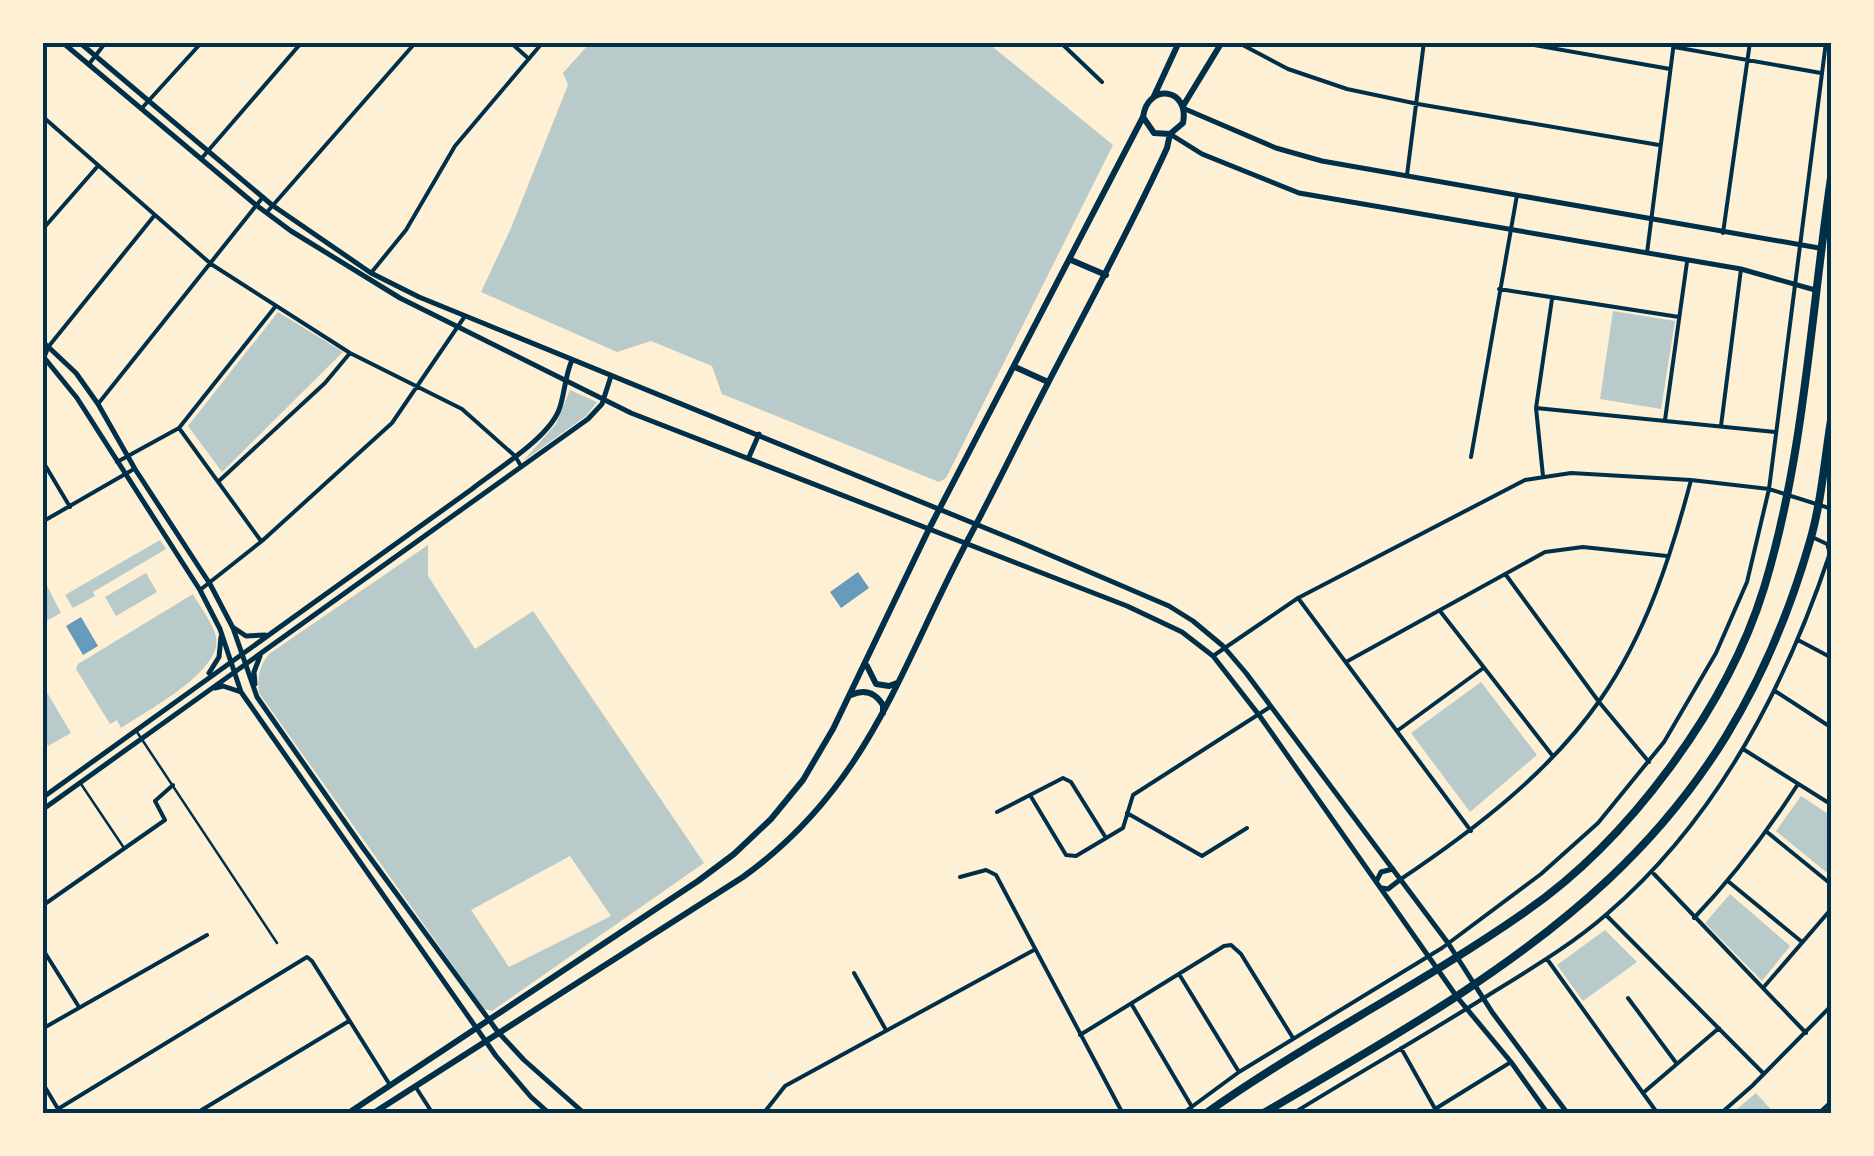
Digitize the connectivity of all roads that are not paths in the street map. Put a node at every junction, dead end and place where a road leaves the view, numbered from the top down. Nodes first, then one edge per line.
1 (62, 42) edge
2 (79, 42) edge
3 (106, 42) edge
4 (202, 42) edge
5 (302, 42) edge
6 (416, 42) edge
7 (510, 42) edge
8 (543, 42) edge
9 (1060, 42) edge
10 (1179, 42) edge
11 (1222, 42) edge
12 (1237, 42) edge
13 (1424, 42) edge
14 (1517, 42) edge
15 (1750, 42) edge
16 (1826, 42) edge
17 (1674, 45) edge
18 (95, 55) junction
19 (529, 59) junction
20 (1747, 61) junction
21 (89, 64) junction
22 (1670, 69) junction
23 (1821, 73) junction
24 (1102, 82) dead end
25 (1154, 96) junction
26 (149, 100) junction
27 (1418, 104) junction
28 (142, 108) junction
29 (1184, 108) junction
30 (42, 116) edge
31 (1143, 116) junction
32 (1170, 134) junction
33 (1659, 145) junction
34 (207, 152) junction
35 (201, 159) junction
36 (97, 166) junction
37 (1832, 171) edge
38 (1407, 175) junction
39 (1518, 194) junction
40 (263, 197) junction
41 (256, 205) junction
42 (272, 205) junction
43 (266, 212) junction
44 (154, 215) junction
45 (1651, 218) junction
46 (42, 230) edge
47 (1509, 230) junction
48 (1723, 233) junction
49 (1799, 244) junction
50 (1820, 248) junction
51 (1648, 253) junction
52 (1071, 260) junction
53 (1687, 260) junction
54 (211, 264) junction
55 (1741, 269) junction
56 (371, 272) junction
57 (1106, 276) junction
58 (1796, 284) junction
59 (1499, 290) junction
60 (1815, 290) junction
61 (1552, 299) junction
62 (276, 306) junction
63 (466, 315) junction
64 (1679, 317) junction
65 (458, 326) junction
66 (42, 341) edge
67 (49, 346) junction
68 (350, 353) junction
69 (44, 358) edge
70 (572, 360) junction
71 (1015, 367) junction
72 (611, 376) junction
73 (564, 380) junction
74 (1048, 382) junction
75 (419, 388) junction
76 (604, 399) junction
77 (98, 404) junction
78 (1536, 408) junction
79 (1832, 414) edge
80 (1665, 420) junction
81 (1720, 426) junction
82 (178, 428) junction
83 (1777, 433) junction
84 (758, 434) junction
85 (128, 456) junction
86 (514, 456) junction
87 (749, 456) junction
88 (1471, 456) dead end
89 (42, 460) edge
90 (117, 462) junction
91 (521, 466) junction
92 (135, 468) junction
93 (125, 474) junction
94 (1543, 476) junction
95 (1691, 480) junction
96 (218, 482) junction
97 (1770, 489) junction
98 (1786, 493) junction
99 (1826, 494) dead end
100 (1818, 503) junction
101 (70, 506) junction
102 (1832, 508) edge
103 (939, 510) junction
104 (42, 522) edge
105 (976, 525) junction
106 (929, 529) junction
107 (1812, 537) junction
108 (262, 542) junction
109 (966, 543) junction
110 (1668, 556) junction
111 (1505, 575) junction
112 (210, 584) junction
113 (200, 590) junction
114 (1298, 598) junction
115 (1169, 606) junction
116 (1440, 611) junction
117 (1161, 622) junction
118 (233, 628) junction
119 (220, 629) junction
120 (268, 634) junction
121 (1798, 640) junction
122 (1223, 646) junction
123 (267, 649) junction
124 (242, 653) junction
125 (1212, 656) junction
126 (1832, 658) edge
127 (868, 660) junction
128 (231, 661) junction
129 (1346, 662) junction
130 (246, 664) junction
131 (1483, 668) junction
132 (234, 672) junction
133 (204, 680) junction
134 (901, 680) junction
135 (1775, 690) junction
136 (208, 691) junction
137 (241, 692) junction
138 (851, 695) junction
139 (257, 696) junction
140 (1598, 702) junction
141 (1270, 707) junction
142 (883, 714) junction
143 (1259, 715) junction
144 (1832, 728) edge
145 (136, 730) junction
146 (1397, 730) junction
147 (142, 739) junction
148 (1742, 748) junction
149 (1552, 755) junction
150 (1649, 762) junction
151 (80, 783) junction
152 (1798, 784) junction
153 (173, 786) junction
154 (1030, 795) junction
155 (42, 798) edge
156 (1832, 805) edge
157 (42, 810) edge
158 (997, 812) dead end
159 (1128, 812) junction
160 (1247, 828) dead end
161 (1471, 831) junction
162 (1767, 832) junction
163 (1106, 838) junction
164 (125, 849) junction
165 (1393, 869) junction
166 (1652, 872) junction
167 (960, 878) dead end
168 (1377, 880) junction
169 (1401, 880) junction
170 (1728, 882) junction
171 (1832, 885) edge
172 (1382, 888) junction
173 (42, 906) edge
174 (1832, 908) edge
175 (1606, 916) junction
176 (1694, 918) junction
177 (636, 925) junction
178 (208, 935) dead end
179 (645, 938) junction
180 (1802, 942) junction
181 (276, 943) dead end
182 (1448, 944) junction
183 (42, 948) edge
184 (1034, 950) junction
185 (1430, 956) junction
186 (1456, 956) junction
187 (1547, 960) junction
188 (1438, 968) junction
189 (854, 973) dead end
190 (1179, 974) junction
191 (1475, 984) junction
192 (1763, 988) junction
193 (1457, 998) junction
194 (1628, 998) dead end
195 (1484, 999) junction
196 (1132, 1004) junction
197 (1832, 1005) edge
198 (79, 1006) junction
199 (1468, 1008) junction
200 (349, 1021) junction
201 (488, 1021) junction
202 (478, 1028) junction
203 (1719, 1028) junction
204 (42, 1029) edge
205 (886, 1030) junction
206 (498, 1032) junction
207 (1806, 1033) junction
208 (1080, 1035) junction
209 (1292, 1038) junction
210 (486, 1040) junction
211 (1402, 1048) junction
212 (1511, 1062) junction
213 (1677, 1064) junction
214 (1238, 1072) junction
215 (1764, 1074) junction
216 (42, 1082) edge
217 (390, 1085) junction
218 (415, 1086) junction
219 (1643, 1093) junction
220 (1832, 1101) edge
221 (1192, 1107) junction
222 (59, 1111) edge
223 (1436, 1111) edge
224 (195, 1114) edge
225 (347, 1114) edge
226 (372, 1114) edge
227 (433, 1114) edge
228 (550, 1114) edge
229 (585, 1114) edge
230 (763, 1114) edge
231 (1123, 1114) edge
232 (1182, 1114) edge
233 (1205, 1114) edge
234 (1262, 1114) edge
235 (1292, 1114) edge
236 (1548, 1114) edge
237 (1568, 1114) edge
238 (1658, 1114) edge
239 (1720, 1114) edge
240 (1818, 1114) edge

1 - 21 street
2 - 18 street
3 - 18 street
4 - 26 street
5 - 34 street
6 - 42 street
7 - 19 street
8 - 19 street
9 - 24 street
10 - 25 main road
11 - 29 main road
12 - 27 street
13 - 27 street
14 - 22 street
15 - 20 street
16 - 23 street
17 - 20 street
17 - 22 street
18 - 21 street
18 - 26 street
19 - 56 street
20 - 23 street
20 - 48 street
21 - 28 street
22 - 33 street
23 - 49 street
25 - 29 main road
25 - 31 main road
26 - 28 street
26 - 34 street
27 - 33 street
27 - 38 street
28 - 35 street
29 - 32 main road
29 - 38 street
30 - 36 street
31 - 32 main road
31 - 52 main road
32 - 47 street
32 - 57 main road
33 - 45 street
34 - 35 street
34 - 40 street
35 - 41 street
36 - 44 street
36 - 46 street
37 - 50 highway
38 - 39 street
39 - 45 street
39 - 47 street
40 - 41 street
40 - 42 street
41 - 43 street
41 - 54 street
42 - 43 street
42 - 56 street
43 - 65 street
44 - 54 street
44 - 67 street
45 - 48 street
45 - 51 street
47 - 51 street
47 - 59 street
48 - 49 street
49 - 50 street
49 - 58 street
50 - 60 highway
51 - 53 street
52 - 57 main road
52 - 71 main road
53 - 55 street
53 - 64 street
54 - 62 street
54 - 77 street
55 - 58 street
55 - 81 street
56 - 63 street
57 - 74 main road
58 - 60 street
58 - 83 street
59 - 61 street
59 - 88 street
60 - 98 highway
61 - 64 street
61 - 78 street
62 - 68 street
62 - 82 street
63 - 65 street
63 - 70 street
64 - 80 street
65 - 73 street
65 - 75 street
66 - 67 street
67 - 69 street
67 - 77 street
68 - 75 street
68 - 96 street
69 - 90 street
70 - 72 street
70 - 73 street
71 - 74 main road
71 - 103 main road
72 - 76 street
72 - 84 street
73 - 76 street
73 - 86 street
74 - 105 main road
75 - 86 street
75 - 108 street
76 - 87 street
76 - 91 street
77 - 85 street
78 - 80 street
78 - 94 street
79 - 100 highway
80 - 81 street
81 - 83 street
82 - 85 street
82 - 96 street
83 - 97 street
84 - 87 street
84 - 103 street
85 - 90 street
85 - 92 street
86 - 91 street
86 - 120 street
87 - 106 street
89 - 101 street
90 - 93 street
91 - 123 street
92 - 93 street
92 - 112 street
93 - 101 street
93 - 113 street
94 - 95 street
94 - 114 street
95 - 97 street
95 - 110 street
96 - 108 street
97 - 98 street
97 - 150 street
98 - 100 street
98 - 186 highway
99 - 100 street
100 - 102 street
100 - 107 highway
101 - 104 street
103 - 105 street
103 - 106 main road
105 - 109 main road
105 - 115 street
106 - 109 street
106 - 127 main road
107 - 121 street
107 - 191 highway
108 - 112 street
109 - 117 street
109 - 134 main road
110 - 111 street
110 - 140 street
111 - 116 street
111 - 140 street
112 - 113 street
112 - 118 street
113 - 119 street
114 - 122 street
114 - 129 street
115 - 117 street
115 - 122 street
116 - 129 street
116 - 131 street
117 - 125 street
118 - 120 street
118 - 124 street
119 - 128 street
119 - 133 street
120 - 124 street
121 - 126 street
121 - 135 street
122 - 125 street
122 - 141 street
123 - 130 street
123 - 139 street
124 - 128 street
124 - 130 street
125 - 143 street
127 - 134 main road
127 - 138 main road
128 - 132 street
128 - 133 street
129 - 146 street
130 - 132 street
130 - 139 street
131 - 146 street
131 - 149 street
132 - 136 street
132 - 137 street
133 - 145 street
134 - 142 main road
135 - 144 street
135 - 148 street
136 - 137 street
136 - 147 street
137 - 202 street
138 - 142 main road
138 - 177 main road
139 - 201 street
140 - 149 street
140 - 150 street
141 - 143 street
141 - 165 street
142 - 179 main road
143 - 159 street
143 - 168 street
145 - 147 lane
145 - 155 street
146 - 161 street
147 - 151 street
147 - 153 lane
148 - 152 street
148 - 166 street
149 - 161 street
150 - 182 street
151 - 157 street
151 - 164 lane
152 - 156 street
152 - 162 street
153 - 164 street
153 - 181 lane
154 - 158 street
154 - 163 street
154 - 163 street
159 - 160 street
159 - 163 street
161 - 169 street
162 - 170 street
162 - 171 street
164 - 173 street
165 - 168 street
165 - 169 street
166 - 175 street
166 - 176 street
167 - 184 street
168 - 172 street
169 - 172 street
169 - 182 street
170 - 176 street
170 - 180 street
172 - 185 street
174 - 180 street
175 - 187 street
175 - 203 street
176 - 192 street
177 - 179 main road
177 - 201 main road
178 - 198 street
179 - 206 main road
180 - 192 street
182 - 185 street
182 - 186 street
183 - 198 street
184 - 205 street
184 - 208 street
185 - 188 street
185 - 209 street
186 - 188 highway
186 - 191 street
187 - 195 street
187 - 219 street
188 - 193 street
188 - 233 highway
189 - 205 street
190 - 196 street
190 - 209 street
190 - 214 street
191 - 193 highway
191 - 195 street
192 - 207 street
193 - 199 street
193 - 234 highway
194 - 213 street
195 - 199 street
195 - 237 street
196 - 208 street
196 - 221 street
197 - 207 street
198 - 204 street
199 - 211 street
199 - 212 street
200 - 217 street
200 - 222 street
200 - 224 street
201 - 202 main road
201 - 206 street
202 - 210 street
202 - 217 main road
203 - 213 street
203 - 215 street
205 - 230 street
206 - 210 main road
206 - 229 street
207 - 215 street
208 - 231 street
209 - 214 street
210 - 218 main road
210 - 228 street
211 - 223 street
211 - 235 street
212 - 223 street
212 - 236 street
213 - 219 street
214 - 221 street
215 - 239 street
216 - 222 street
217 - 225 main road
218 - 226 main road
218 - 227 street
219 - 238 street
220 - 240 street
221 - 232 street

